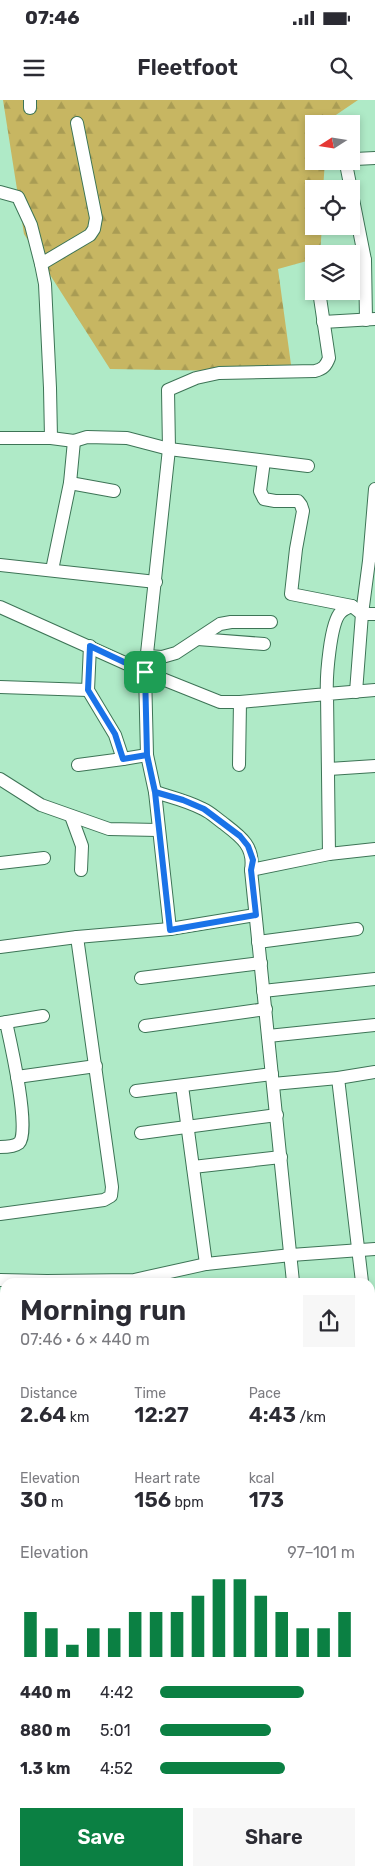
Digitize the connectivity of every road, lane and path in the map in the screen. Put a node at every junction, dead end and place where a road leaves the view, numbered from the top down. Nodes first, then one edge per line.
1 (77, 124) dead end
2 (375, 158) edge
3 (0, 192) edge
4 (366, 260) junction
5 (360, 262) edge
6 (41, 264) junction
7 (319, 300) edge
8 (371, 319) edge
9 (323, 322) junction
10 (0, 438) edge
11 (51, 438) junction
12 (74, 441) junction
13 (169, 449) junction
14 (264, 461) junction
15 (308, 466) dead end
16 (70, 483) junction
17 (375, 489) edge
18 (114, 491) dead end
19 (374, 521) edge
20 (372, 561) edge
21 (0, 565) edge
22 (52, 570) junction
23 (156, 582) junction
24 (352, 606) junction
25 (0, 607) edge
26 (368, 614) edge
27 (271, 622) dead end
28 (198, 639) junction
29 (264, 644) dead end
30 (90, 646) junction
31 (146, 656) junction
32 (145, 672) junction
33 (0, 687) edge
34 (88, 690) junction
35 (375, 690) edge
36 (356, 692) junction
37 (327, 694) junction
38 (240, 702) junction
39 (147, 755) junction
40 (123, 759) junction
41 (78, 765) dead end
42 (239, 765) dead end
43 (375, 766) edge
44 (329, 769) junction
45 (0, 780) edge
46 (155, 792) junction
47 (71, 816) junction
48 (158, 830) junction
49 (375, 849) edge
50 (329, 854) junction
51 (44, 858) dead end
52 (0, 863) edge
53 (81, 870) dead end
54 (251, 870) junction
55 (256, 915) junction
56 (357, 929) dead end
57 (170, 930) junction
58 (77, 937) junction
59 (258, 942) junction
60 (0, 947) edge
61 (261, 963) junction
62 (141, 978) dead end
63 (375, 979) edge
64 (264, 990) junction
65 (266, 1009) junction
66 (43, 1016) dead end
67 (3, 1022) edge
68 (375, 1024) edge
69 (145, 1026) dead end
70 (268, 1036) junction
71 (96, 1066) junction
72 (375, 1072) edge
73 (18, 1077) junction
74 (338, 1078) junction
75 (273, 1079) junction
76 (182, 1086) junction
77 (136, 1091) dead end
78 (277, 1115) junction
79 (187, 1127) junction
80 (142, 1133) dead end
81 (0, 1147) edge
82 (281, 1157) junction
83 (193, 1167) junction
84 (0, 1214) edge
85 (375, 1249) edge
86 (358, 1251) junction
87 (291, 1255) junction
88 (206, 1264) junction
89 (147, 1278) edge
90 (293, 1278) edge
91 (361, 1278) edge

1 - 6 street
2 - 4 street
3 - 6 street
4 - 5 street
4 - 8 street
6 - 11 street
7 - 9 street
8 - 9 street
9 - 13 street
10 - 11 street
11 - 12 street
12 - 13 street
12 - 16 street
13 - 14 street
13 - 23 street
14 - 15 street
14 - 24 street
16 - 18 street
16 - 22 street
17 - 19 street
19 - 20 street
20 - 26 street
21 - 22 street
22 - 23 street
23 - 31 street
24 - 26 street
24 - 37 street
25 - 30 street
26 - 36 street
27 - 28 street
28 - 29 street
28 - 31 street
30 - 32 street
30 - 34 street
31 - 32 street
32 - 38 street
32 - 39 street
33 - 34 street
34 - 40 street
35 - 36 street
36 - 37 street
37 - 38 street
37 - 44 street
38 - 42 street
39 - 40 street
39 - 46 street
40 - 41 street
43 - 44 street
44 - 50 street
45 - 47 street
46 - 48 street
46 - 54 street
47 - 48 street
47 - 53 street
48 - 57 street
49 - 50 street
50 - 54 street
51 - 52 street
54 - 55 street
55 - 57 street
55 - 59 street
56 - 59 street
57 - 58 street
58 - 60 street
58 - 71 street
59 - 61 street
61 - 62 street
61 - 64 street
63 - 64 street
64 - 65 street
65 - 69 street
65 - 70 street
66 - 67 street
67 - 73 street
68 - 70 street
70 - 75 street
71 - 73 street
71 - 84 street
72 - 74 street
73 - 81 street
74 - 75 street
74 - 86 street
75 - 76 street
75 - 78 street
76 - 77 street
76 - 79 street
78 - 79 street
78 - 82 street
79 - 80 street
79 - 83 street
82 - 83 street
82 - 87 street
83 - 88 street
85 - 86 street
86 - 87 street
86 - 91 street
87 - 88 street
87 - 90 street
88 - 89 street

